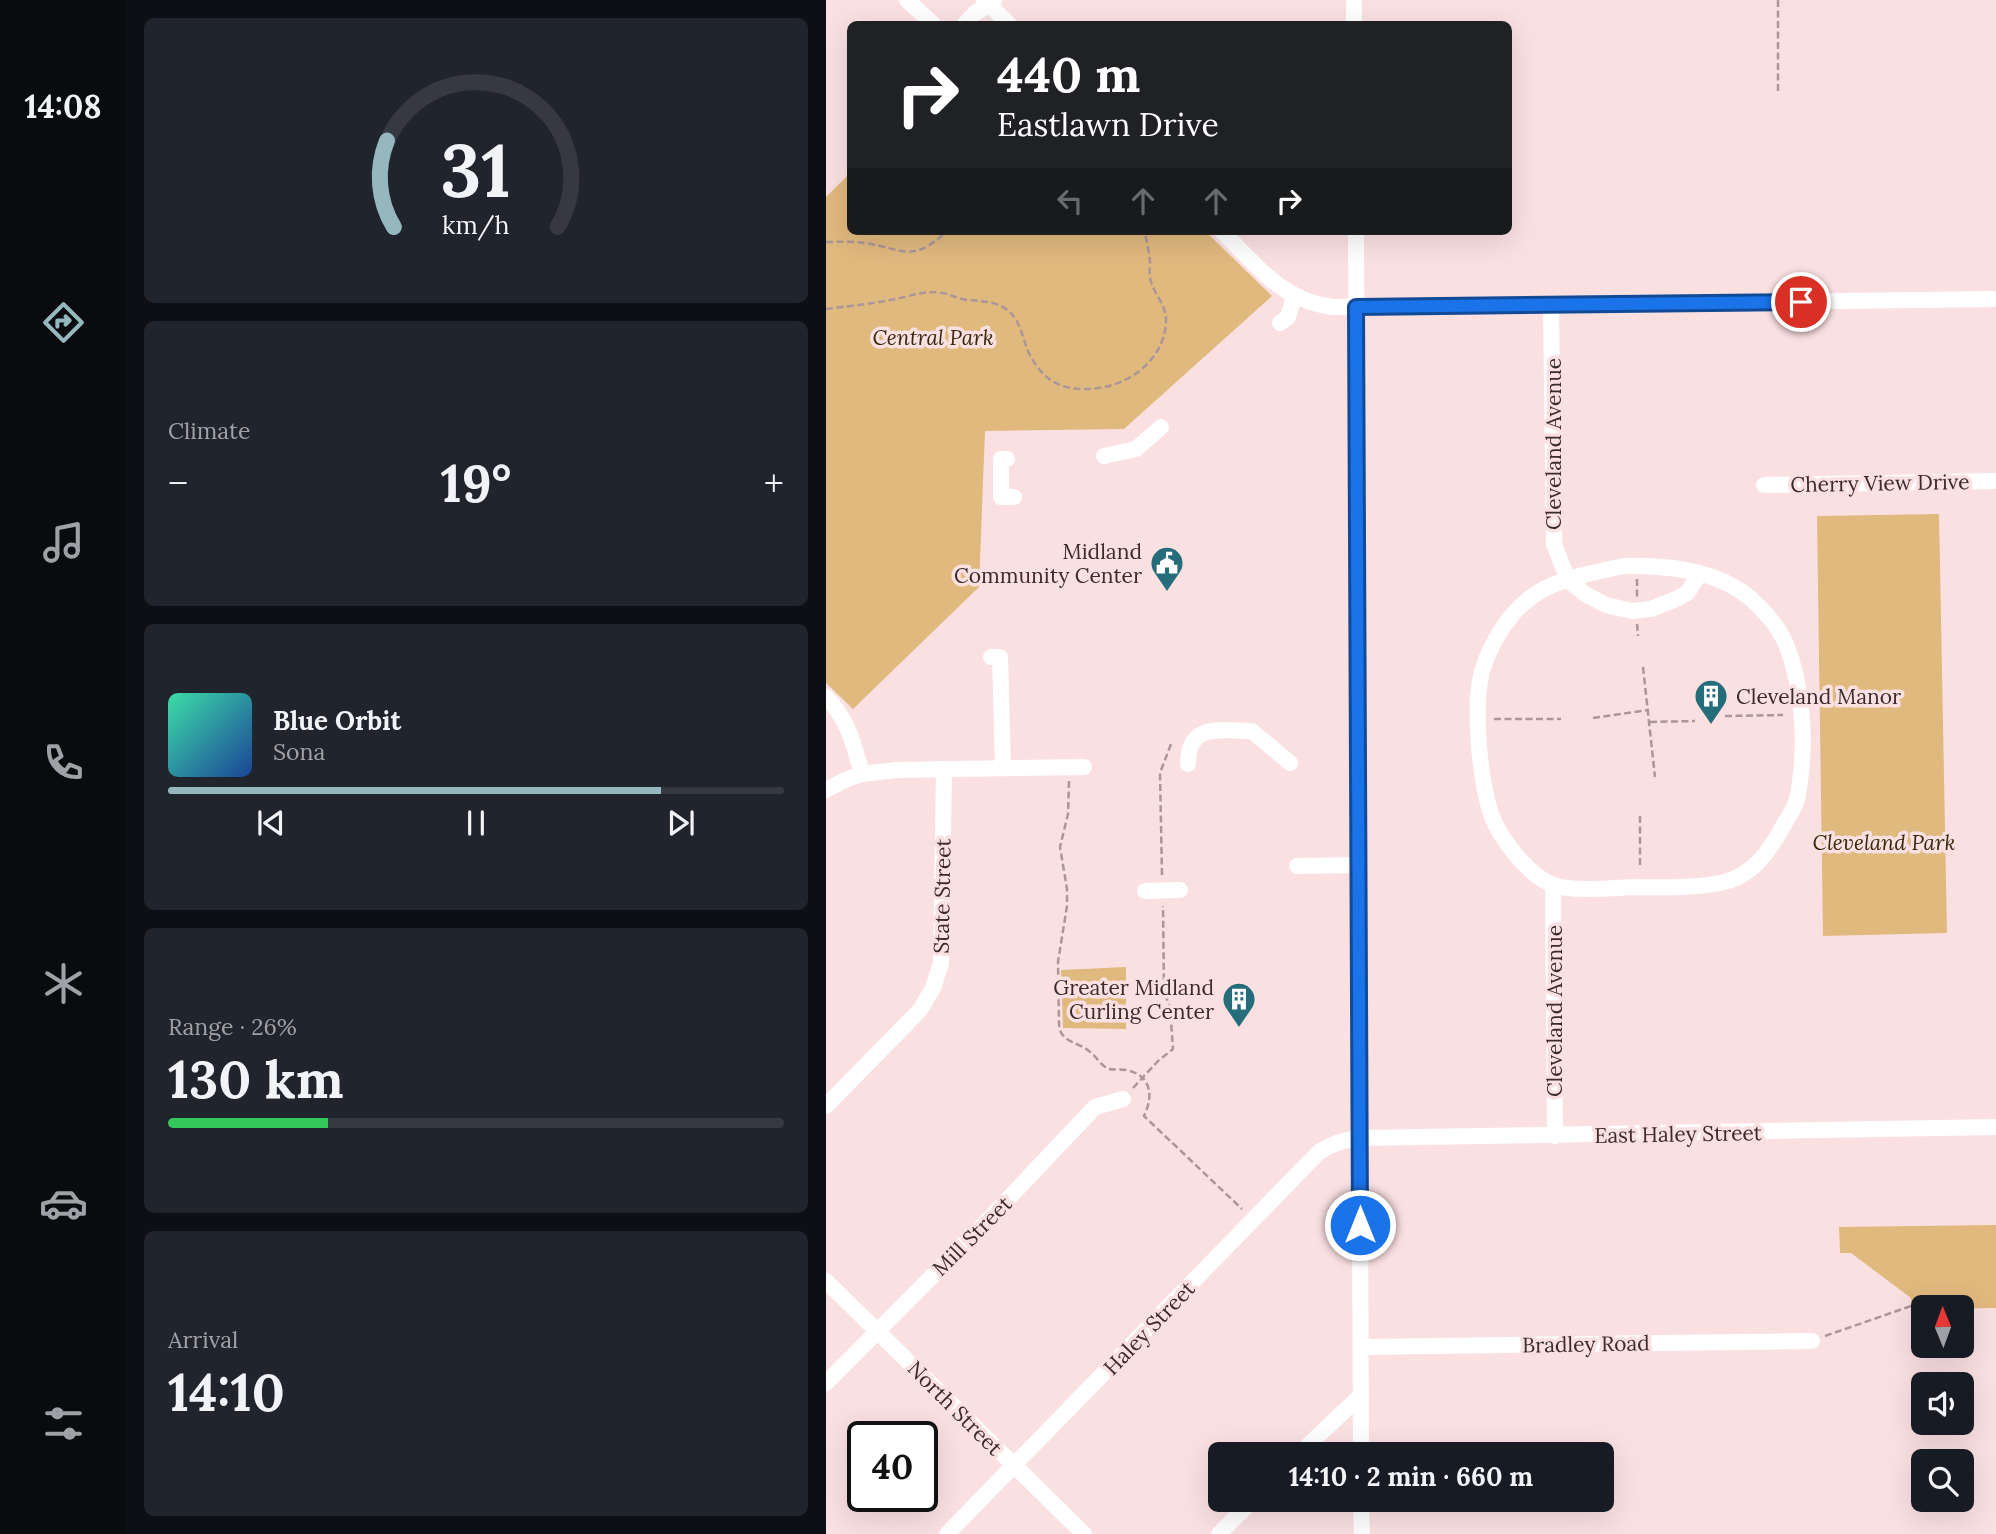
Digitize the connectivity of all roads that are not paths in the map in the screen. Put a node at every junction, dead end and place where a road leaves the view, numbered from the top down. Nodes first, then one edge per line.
1 (907, 0) edge
2 (1354, 0) edge
3 (989, 2) edge
4 (930, 21) edge
5 (968, 21) edge
6 (1006, 21) edge
7 (1354, 21) edge
8 (1226, 235) edge
9 (1356, 235) edge
10 (1294, 297) junction
11 (1996, 299) edge
12 (1551, 305) junction
13 (1356, 307) junction
14 (1280, 323) dead end
15 (1161, 427) dead end
16 (1104, 456) dead end
17 (1007, 459) dead end
18 (1996, 481) edge
19 (1764, 485) dead end
20 (1014, 497) dead end
21 (1700, 574) junction
22 (1567, 580) junction
23 (991, 657) dead end
24 (828, 702) edge
25 (1290, 763) dead end
26 (1188, 764) dead end
27 (1077, 767) road end
28 (1003, 768) junction
29 (944, 769) junction
30 (862, 774) junction
31 (826, 790) edge
32 (1358, 865) junction
33 (1297, 866) dead end
34 (1553, 885) junction
35 (1180, 890) dead end
36 (1145, 891) dead end
37 (1123, 1099) road end
38 (826, 1106) edge
39 (1996, 1127) edge
40 (1555, 1136) junction
41 (1360, 1138) junction
42 (826, 1281) edge
43 (877, 1331) junction
44 (1812, 1341) road end
45 (1361, 1347) junction
46 (826, 1382) edge
47 (1361, 1395) junction
48 (1312, 1442) edge
49 (1361, 1442) edge
50 (1014, 1466) junction
51 (1241, 1512) edge
52 (1361, 1512) edge
53 (947, 1534) edge
54 (1084, 1534) edge
55 (1219, 1534) edge
56 (1362, 1534) edge

1 - 4 street
2 - 7 street
3 - 5 street
3 - 6 street
8 - 10 street
9 - 13 street
10 - 13 street
10 - 14 street
11 - 12 street
12 - 13 street
12 - 22 street, Cleveland Avenue
13 - 32 street
15 - 16 street
17 - 20 street
18 - 19 street, Cherry View Drive
21 - 22 street
21 - 22 street
21 - 34 street
22 - 34 street
23 - 28 street
24 - 30 street
25 - 26 street
27 - 28 street
28 - 29 street
29 - 30 street
29 - 38 street, State Street
30 - 31 street
32 - 33 street
32 - 41 street
34 - 40 street, Cleveland Avenue
35 - 36 street
37 - 43 street, Mill Street
39 - 40 street, East Haley Street
40 - 41 street, East Haley Street
41 - 45 street
41 - 50 street, Haley Street
42 - 43 street, North Street
43 - 46 street, Mill Street
43 - 50 street, North Street
44 - 45 street, Bradley Road
45 - 47 street
47 - 48 street
47 - 49 street
50 - 53 street, Haley Street
50 - 54 street, North Street
51 - 55 street
52 - 56 street

